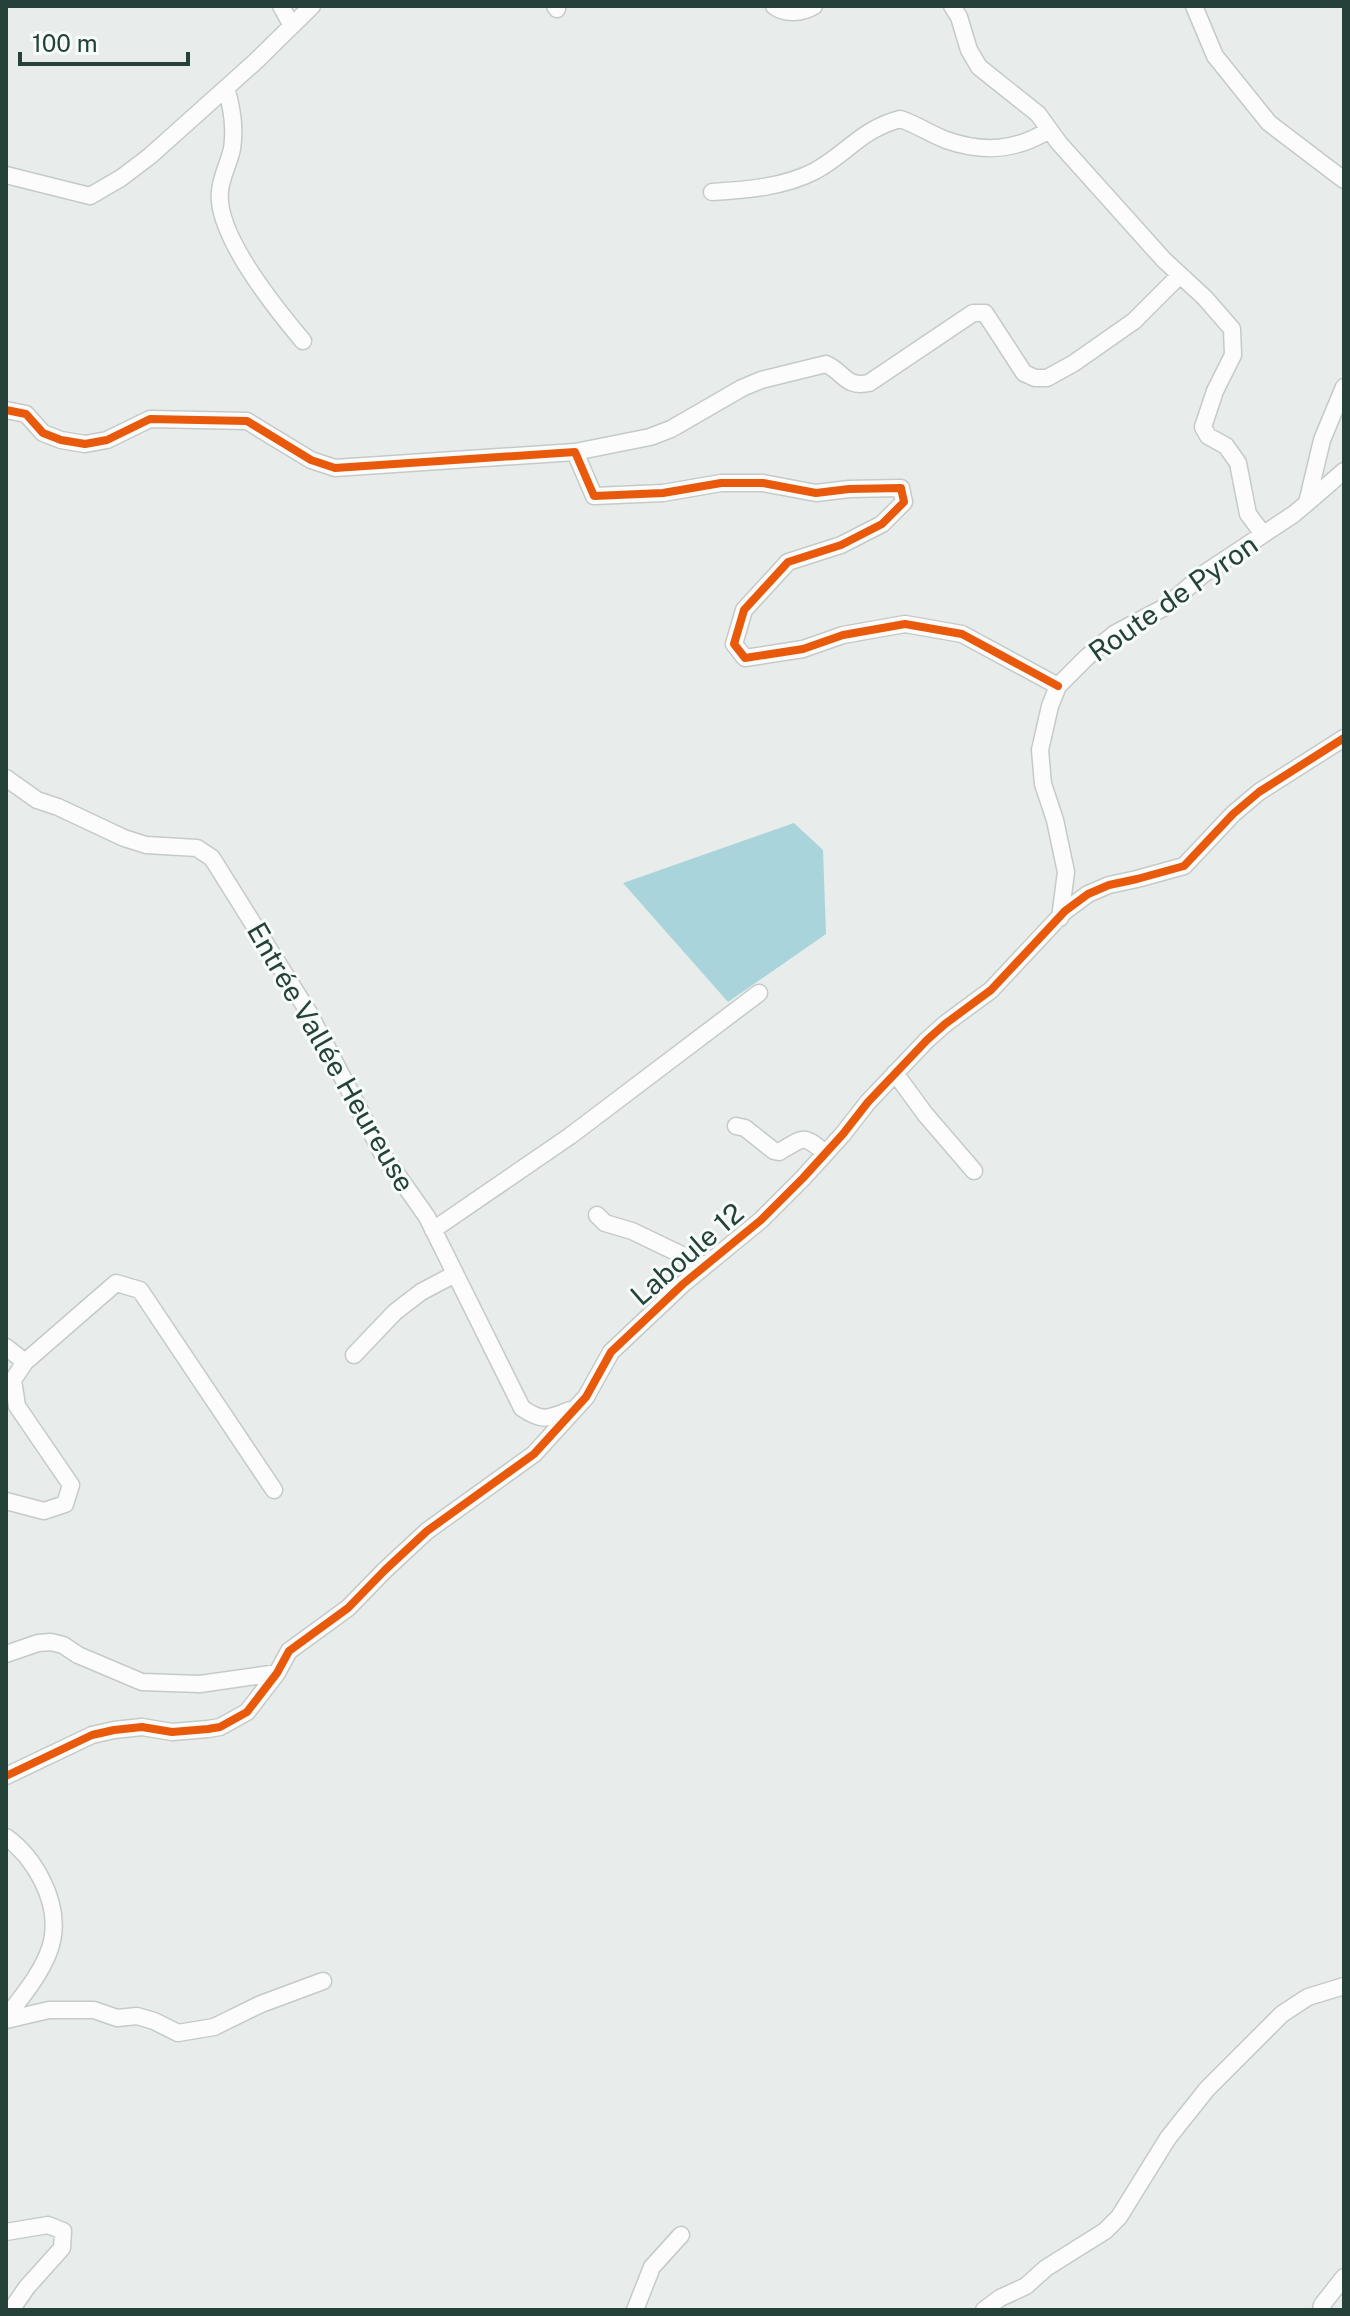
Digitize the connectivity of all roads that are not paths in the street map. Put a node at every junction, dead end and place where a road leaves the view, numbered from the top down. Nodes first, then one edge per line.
1 (281, 6) edge
2 (312, 6) edge
3 (774, 6) edge
4 (814, 6) edge
5 (952, 6) edge
6 (1194, 6) edge
7 (292, 26) junction
8 (226, 88) junction
9 (1049, 130) junction
10 (6, 175) edge
11 (1344, 180) edge
12 (712, 192) dead end
13 (1179, 276) junction
14 (303, 341) dead end
15 (1344, 387) edge
16 (6, 410) edge
17 (575, 452) junction
18 (1344, 471) edge
19 (1307, 503) junction
20 (1263, 534) junction
21 (1058, 686) junction
22 (1344, 738) edge
23 (6, 778) edge
24 (1066, 881) junction
25 (1088, 894) junction
26 (1060, 918) junction
27 (759, 993) dead end
28 (895, 1073) junction
29 (736, 1126) dead end
30 (825, 1153) junction
31 (974, 1171) dead end
32 (597, 1215) dead end
33 (433, 1230) junction
34 (705, 1266) junction
35 (455, 1274) junction
36 (6, 1347) edge
37 (354, 1355) dead end
38 (25, 1362) junction
39 (575, 1408) junction
40 (274, 1490) dead end
41 (6, 1501) edge
42 (6, 1654) edge
43 (277, 1673) junction
44 (6, 1776) edge
45 (6, 1837) edge
46 (323, 1981) dead end
47 (1344, 1986) edge
48 (6, 2018) edge
49 (6, 2232) edge
50 (681, 2235) dead end
51 (1344, 2277) edge
52 (11, 2310) edge
53 (635, 2310) edge
54 (984, 2310) edge
55 (1321, 2310) edge

1 - 7 street
2 - 7 street
3 - 4 street
5 - 9 street
6 - 11 street
7 - 8 street
8 - 10 street
8 - 14 street
9 - 12 street
9 - 13 street
13 - 17 street
13 - 20 street
15 - 19 street
16 - 17 street
17 - 21 street
18 - 19 street, Route de Pyron
19 - 20 street, Route de Pyron
20 - 21 street, Route de Pyron
21 - 24 street, Route de Pyron
22 - 25 street, Laboule 12
23 - 33 street, Entrée Vallée Heureuse
24 - 25 street
24 - 26 street, Route de Pyron
25 - 26 street, Laboule 12
26 - 28 street, Laboule 12
27 - 33 street
28 - 30 street, Laboule 12
28 - 31 street
29 - 30 street
30 - 34 street, Laboule 12
32 - 34 street
33 - 35 street, Entrée Vallée Heureuse
34 - 39 street, Laboule 12
35 - 37 street
35 - 39 street, Entrée Vallée Heureuse
36 - 38 street
38 - 40 street
38 - 41 street
39 - 43 street, Laboule 12
42 - 43 street
43 - 44 street, Laboule 12
45 - 48 street
46 - 48 street
47 - 54 street
49 - 52 street
50 - 53 street
51 - 55 street

